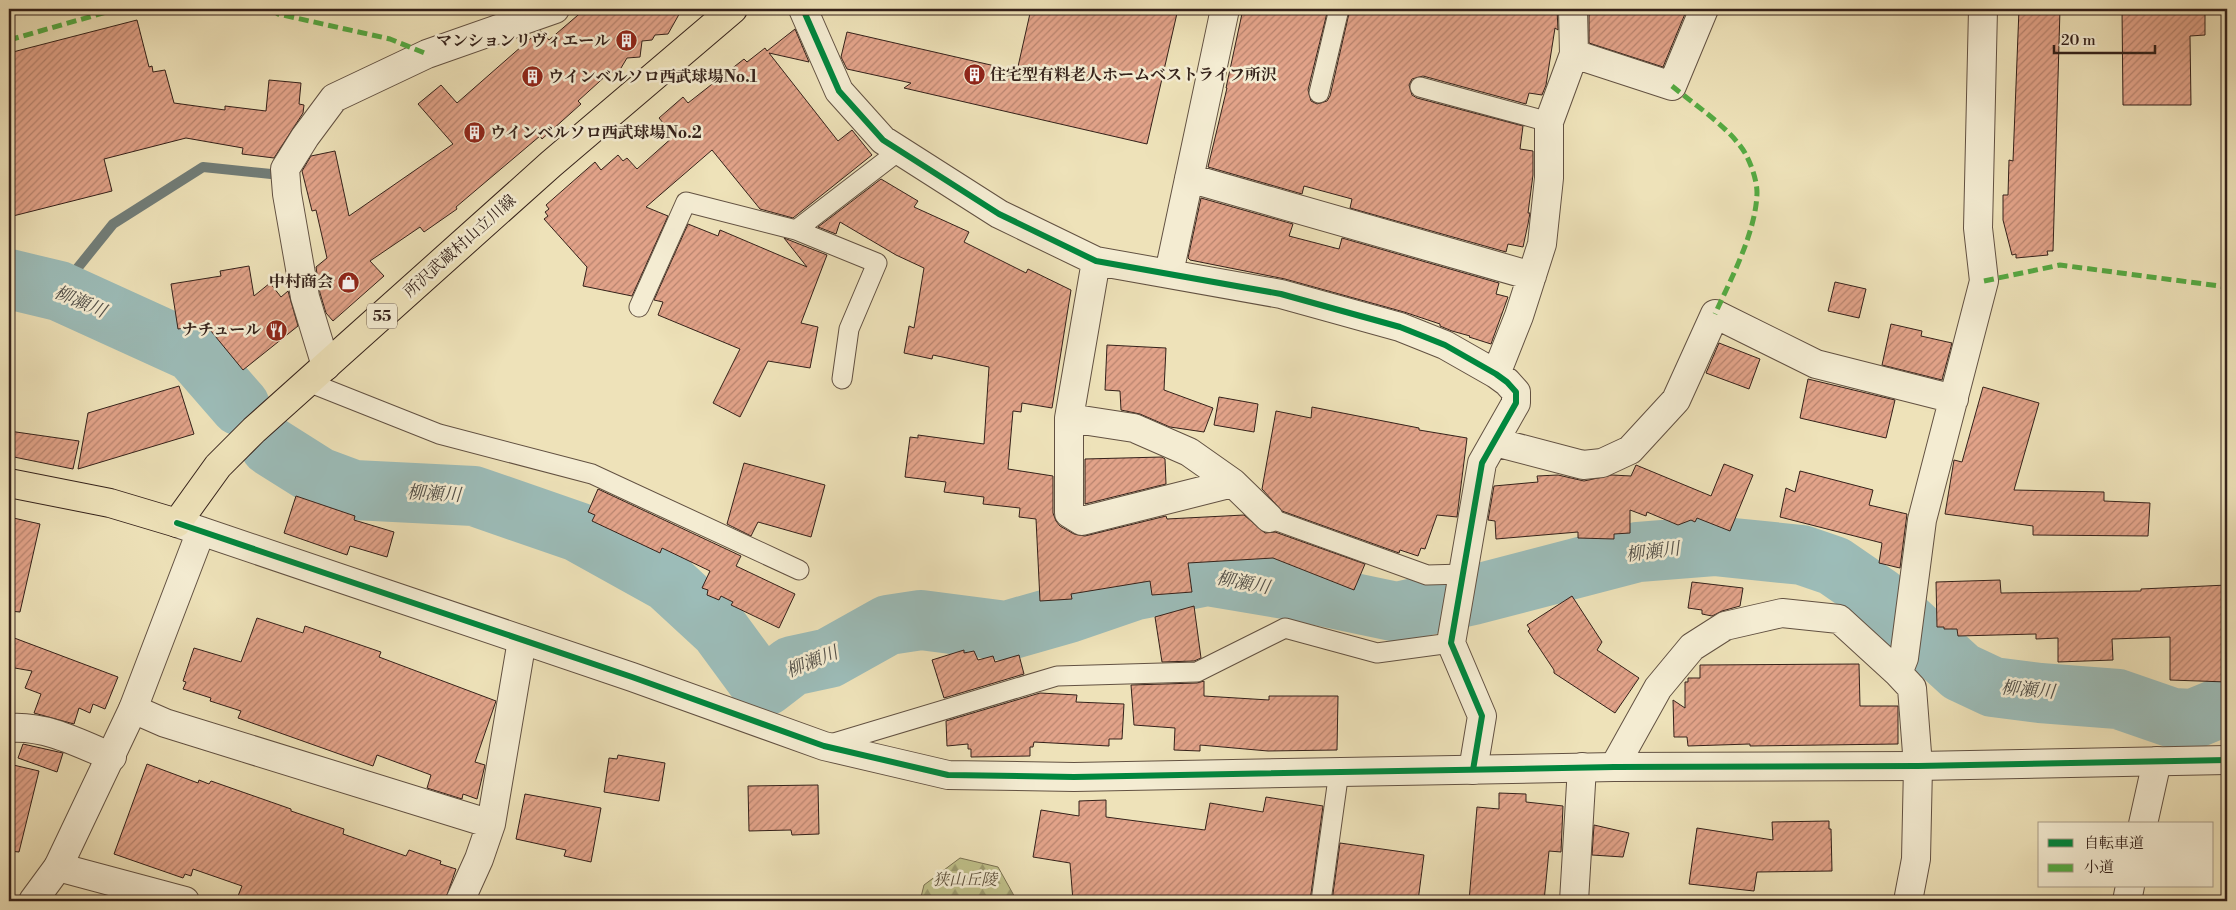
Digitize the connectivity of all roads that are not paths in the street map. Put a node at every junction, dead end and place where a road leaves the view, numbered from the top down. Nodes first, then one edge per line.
1 (555, 9) edge
2 (733, 9) edge
3 (803, 9) edge
4 (1225, 9) edge
5 (1338, 9) edge
6 (1573, 9) edge
7 (1704, 9) edge
8 (1983, 9) edge
9 (1574, 54) junction
10 (1420, 86) dead end
11 (1319, 93) dead end
12 (1548, 122) junction
13 (900, 150) junction
14 (1189, 178) junction
15 (796, 230) junction
16 (1096, 261) junction
17 (1169, 273) junction
18 (1532, 276) junction
19 (639, 307) dead end
20 (317, 374) junction
21 (1496, 374) junction
22 (842, 379) dead end
23 (1954, 399) junction
24 (1069, 418) junction
25 (1495, 442) junction
26 (9, 483) edge
27 (1233, 483) junction
28 (1269, 518) joint
29 (189, 527) junction
30 (799, 570) dead end
31 (1462, 580) junction
32 (1452, 637) junction
33 (522, 640) junction
34 (1901, 665) junction
35 (133, 709) junction
36 (9, 728) edge
37 (824, 746) junction
38 (112, 756) junction
39 (2227, 760) edge
40 (2157, 761) junction
41 (1918, 766) junction
42 (1582, 767) junction
43 (1614, 767) junction
44 (1473, 770) junction
45 (1339, 771) junction
46 (2143, 822) edge
47 (491, 824) junction
48 (58, 867) junction
49 (2130, 888) edge
50 (33, 901) edge
51 (185, 901) edge
52 (460, 901) edge
53 (1320, 901) edge
54 (1574, 901) edge
55 (1908, 901) edge
56 (2127, 901) edge

1 - 20 street
2 - 20 main road, 所沢武蔵村山立川線 / 55
3 - 13 street
4 - 14 street
5 - 11 lane
6 - 9 street
7 - 9 street
8 - 23 street
9 - 12 street
10 - 12 lane
12 - 18 street
13 - 15 lane
13 - 16 street
14 - 17 street
14 - 18 street
15 - 19 lane
15 - 22 lane
16 - 17 street
16 - 24 street
17 - 21 street
18 - 21 street
20 - 29 main road, 所沢武蔵村山立川線 / 55
20 - 30 lane
21 - 25 street
23 - 25 street
23 - 34 street
24 - 27 street
24 - 27 street
25 - 31 street
26 - 29 main road
27 - 28 street
28 - 31 lane
29 - 33 street
29 - 35 street
31 - 32 street
32 - 37 lane
32 - 44 street
33 - 37 street
33 - 47 street
34 - 41 street
34 - 43 street
35 - 38 street
35 - 47 street
36 - 38 street
37 - 45 street
38 - 48 street
39 - 40 street
40 - 41 street
40 - 46 street
41 - 43 street
41 - 55 street
42 - 43 street
42 - 44 street
42 - 54 street
44 - 45 street
45 - 53 lane
47 - 52 street
48 - 50 street
48 - 51 street
49 - 56 street

